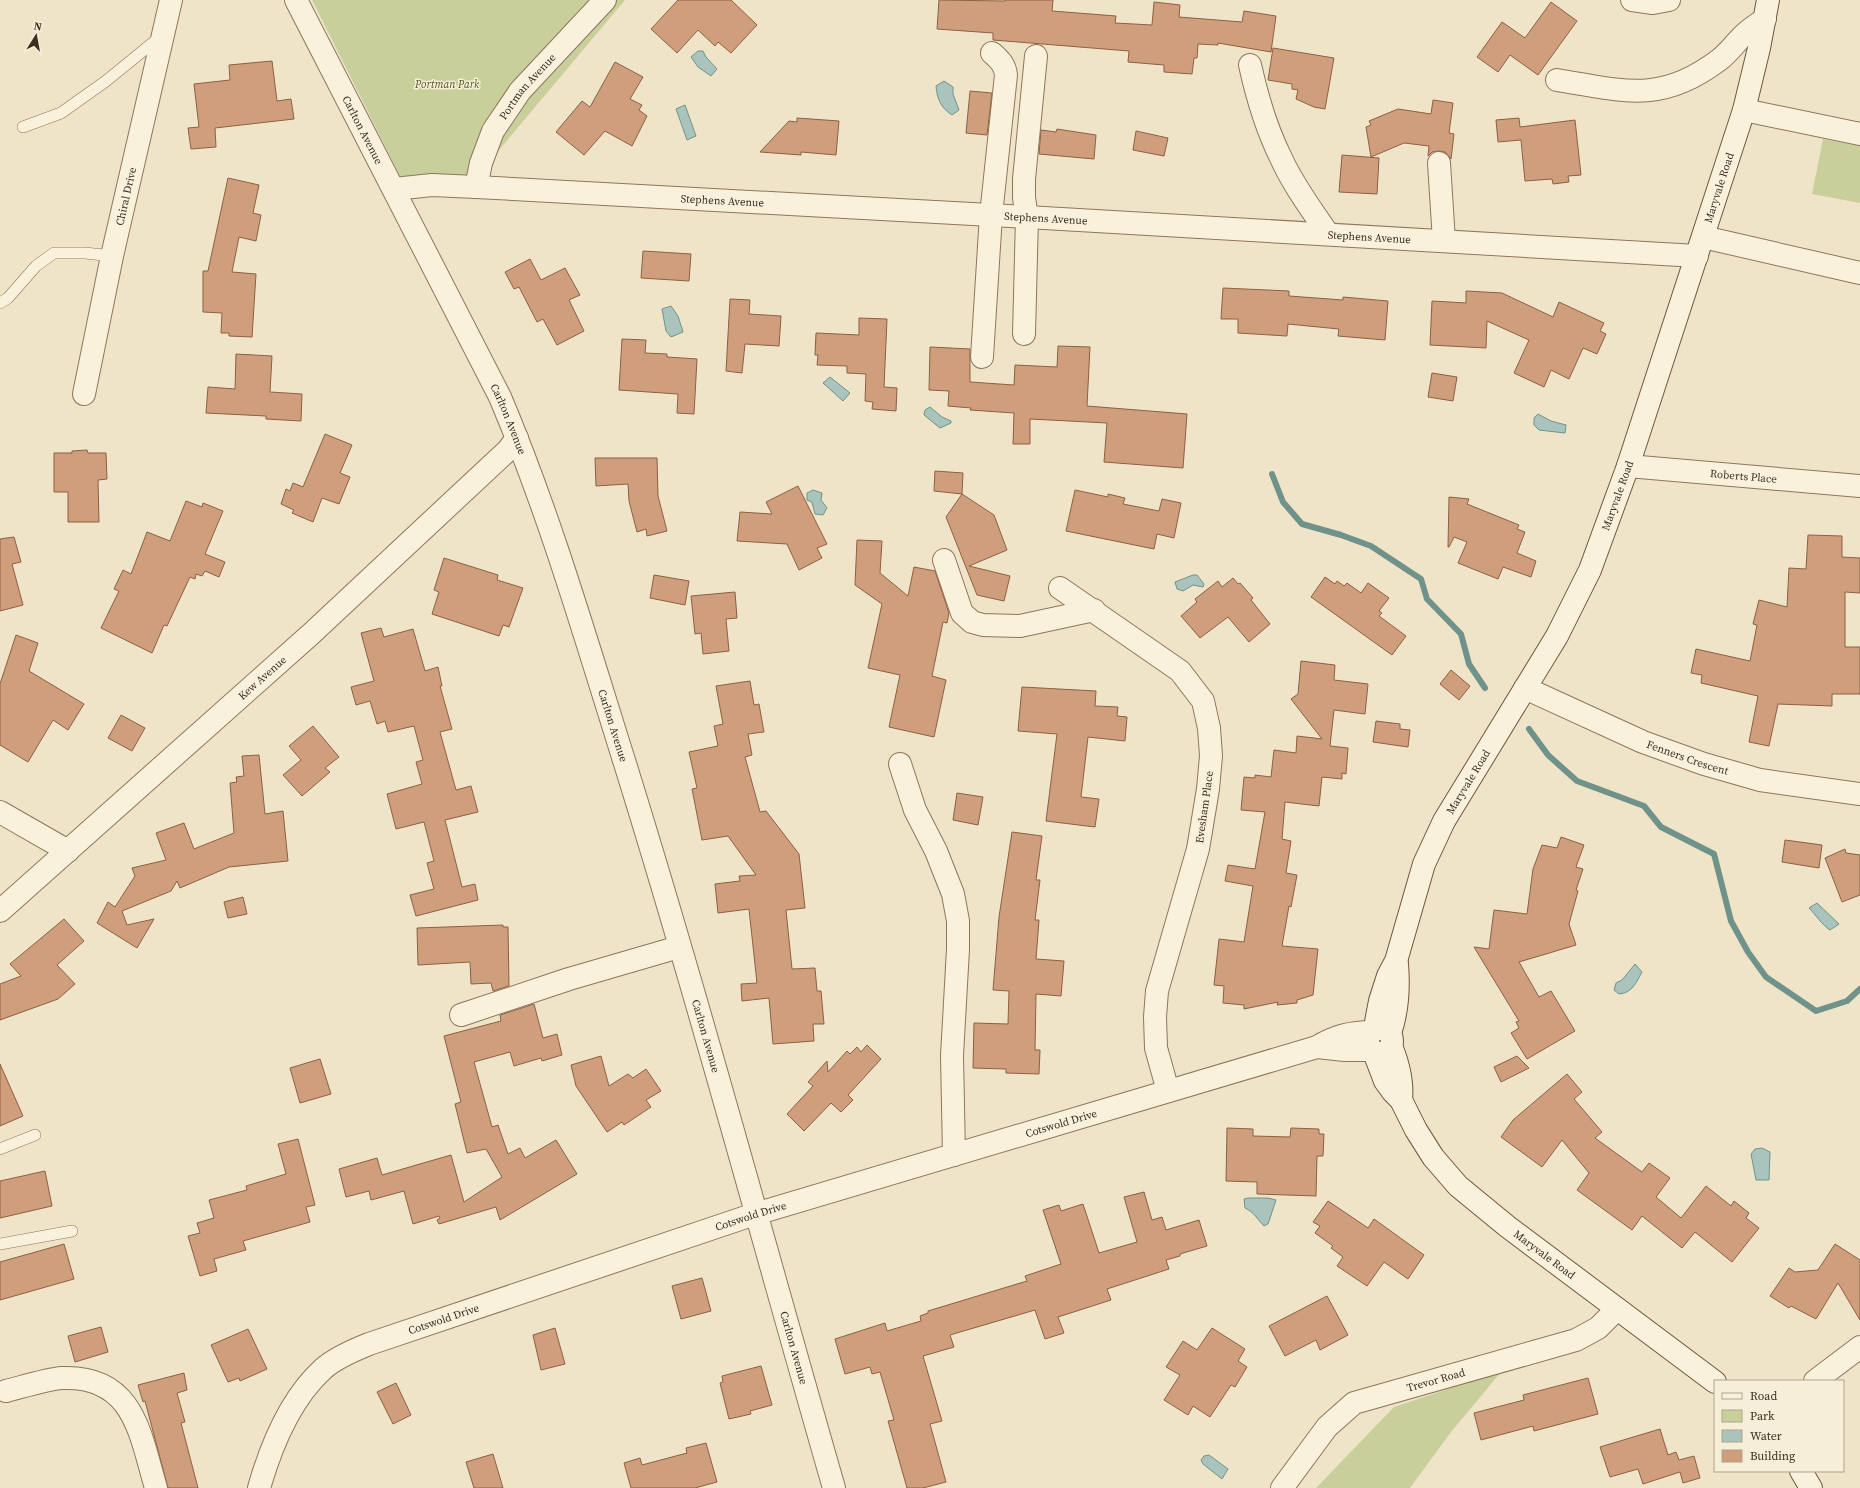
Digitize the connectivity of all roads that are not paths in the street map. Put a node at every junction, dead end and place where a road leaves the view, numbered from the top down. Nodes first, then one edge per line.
1 (171, 0) edge
2 (296, 0) edge
3 (605, 0) edge
4 (1632, 0) edge
5 (1669, 0) edge
6 (1766, 9) edge
7 (163, 34) junction
8 (992, 53) dead end
9 (1036, 56) dead end
10 (1250, 65) dead end
11 (1557, 80) dead end
12 (1744, 110) junction
13 (23, 127) dead end
14 (1860, 134) edge
15 (1439, 163) dead end
16 (476, 187) junction
17 (394, 189) junction
18 (991, 215) junction
19 (1027, 217) junction
20 (1328, 234) junction
21 (1444, 241) junction
22 (1700, 246) junction
23 (112, 256) junction
24 (1860, 273) edge
25 (0, 303) edge
26 (1024, 334) dead end
27 (982, 357) dead end
28 (84, 394) dead end
29 (517, 438) junction
30 (1628, 466) junction
31 (1860, 486) edge
32 (944, 560) dead end
33 (1060, 588) dead end
34 (1094, 610) junction
35 (1525, 688) junction
36 (900, 764) dead end
37 (1860, 794) edge
38 (0, 812) edge
39 (68, 851) junction
40 (0, 911) edge
41 (679, 947) junction
42 (461, 1015) dead end
43 (1379, 1040) junction
44 (1168, 1091) junction
45 (35, 1135) dead end
46 (0, 1149) edge
47 (954, 1155) junction
48 (755, 1214) junction
49 (72, 1231) dead end
50 (0, 1244) edge
51 (1618, 1309) junction
52 (1860, 1347) edge
53 (1816, 1380) edge
54 (1714, 1381) edge
55 (6, 1391) dead end
56 (1802, 1472) edge
57 (156, 1488) edge
58 (259, 1488) edge
59 (834, 1488) edge
60 (1282, 1488) edge
61 (1812, 1488) edge

1 - 7 street, Chiral Drive
2 - 17 street, Carlton Avenue
3 - 16 street, Portman Avenue
4 - 5 street
6 - 11 street
6 - 12 street, Maryvale Road
7 - 13 lane
7 - 23 street, Chiral Drive
8 - 18 street
9 - 19 street
10 - 20 street
12 - 14 street
12 - 22 street, Maryvale Road
15 - 21 street
16 - 17 street, Stephens Avenue
16 - 18 street, Stephens Avenue
17 - 29 street, Carlton Avenue
18 - 19 street, Stephens Avenue
18 - 27 street
19 - 20 street, Stephens Avenue
19 - 26 street
20 - 21 street, Stephens Avenue
21 - 22 street, Stephens Avenue
22 - 24 street, Stephens Avenue
22 - 30 street, Maryvale Road
23 - 25 lane
23 - 28 street, Chiral Drive
29 - 39 street, Kew Avenue
29 - 41 street, Carlton Avenue
30 - 31 street, Roberts Place
30 - 35 street, Maryvale Road
32 - 34 street
33 - 34 street, Evesham Place
34 - 44 street, Evesham Place
35 - 37 street, Fenners Crescent
35 - 43 street, Maryvale Road
36 - 47 street
38 - 39 street
39 - 40 street, Kew Avenue
41 - 42 street
41 - 48 street, Carlton Avenue
43 - 44 street, Cotswold Drive
43 - 51 street, Maryvale Road
44 - 47 street, Cotswold Drive
45 - 46 lane
47 - 48 street, Cotswold Drive
48 - 58 street, Cotswold Drive
48 - 59 street, Carlton Avenue
49 - 50 lane
51 - 54 street, Maryvale Road
51 - 60 street, Trevor Road
52 - 53 street
55 - 57 street
56 - 61 street

